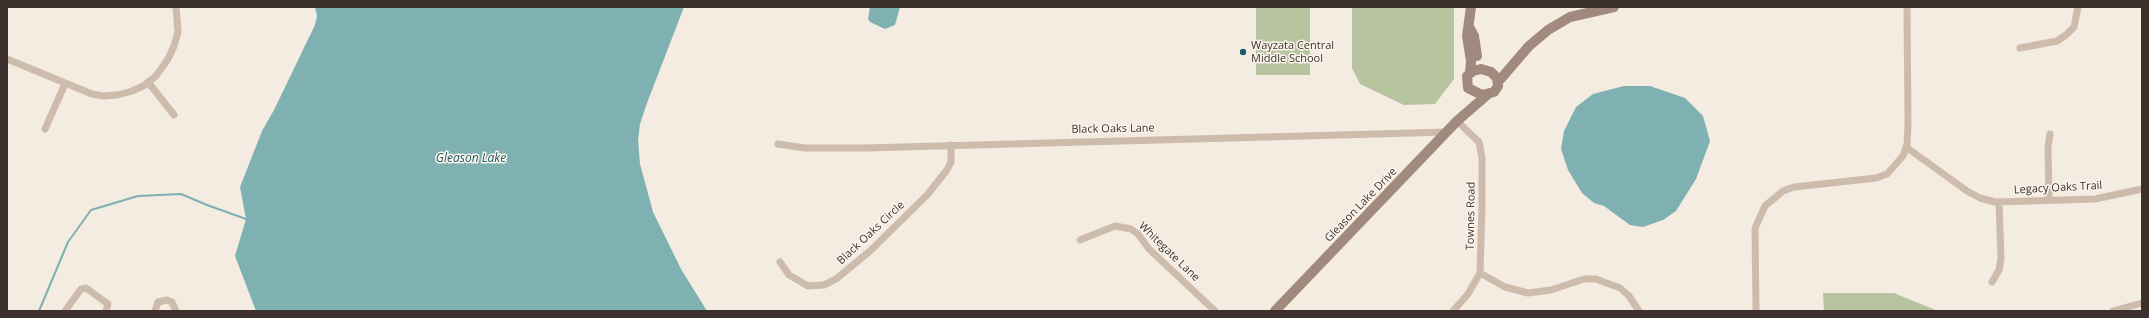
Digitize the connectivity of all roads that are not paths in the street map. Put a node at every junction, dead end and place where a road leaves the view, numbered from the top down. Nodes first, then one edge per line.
1 (176, 7) edge
2 (1471, 7) edge
3 (1614, 7) edge
4 (1907, 7) edge
5 (2078, 7) edge
6 (1469, 28) junction
7 (2020, 48) dead end
8 (7, 59) edge
9 (1481, 69) junction
10 (1470, 73) junction
11 (1496, 79) junction
12 (148, 82) junction
13 (65, 84) junction
14 (1472, 91) junction
15 (1487, 95) junction
16 (174, 115) dead end
17 (1461, 118) junction
18 (45, 129) dead end
19 (1448, 132) junction
20 (2050, 134) dead end
21 (778, 144) dead end
22 (951, 145) junction
23 (1906, 147) junction
24 (2142, 189) edge
25 (2049, 200) junction
26 (1999, 202) junction
27 (1080, 240) dead end
28 (780, 262) dead end
29 (1480, 273) junction
30 (1992, 282) dead end
31 (2142, 303) edge
32 (64, 311) edge
33 (106, 311) edge
34 (155, 311) edge
35 (176, 311) edge
36 (1215, 311) edge
37 (1275, 311) edge
38 (1453, 311) edge
39 (1638, 311) edge
40 (1756, 311) edge
41 (2113, 311) edge

1 - 12 street
2 - 6 main road
3 - 11 main road
4 - 23 street
5 - 7 street
6 - 9 main road
6 - 10 main road
8 - 13 street
9 - 10 main road
9 - 11 main road
10 - 14 main road
11 - 15 main road
12 - 13 street
12 - 16 street
13 - 18 street
14 - 15 main road
14 - 17 main road, Gleason Lake Drive
15 - 17 main road, Gleason Lake Drive
17 - 19 main road, Gleason Lake Drive
17 - 29 street, Townes Road
19 - 22 street, Black Oaks Lane
19 - 37 main road, Gleason Lake Drive
20 - 25 street
21 - 22 street, Black Oaks Lane
22 - 28 street, Black Oaks Circle
23 - 26 street, Legacy Oaks Trail
23 - 40 street
24 - 25 street, Legacy Oaks Trail
25 - 26 street, Legacy Oaks Trail
26 - 30 street
27 - 36 street, Whitegate Lane
29 - 38 street, Townes Road
29 - 39 street
31 - 41 street
32 - 33 street
34 - 35 street

